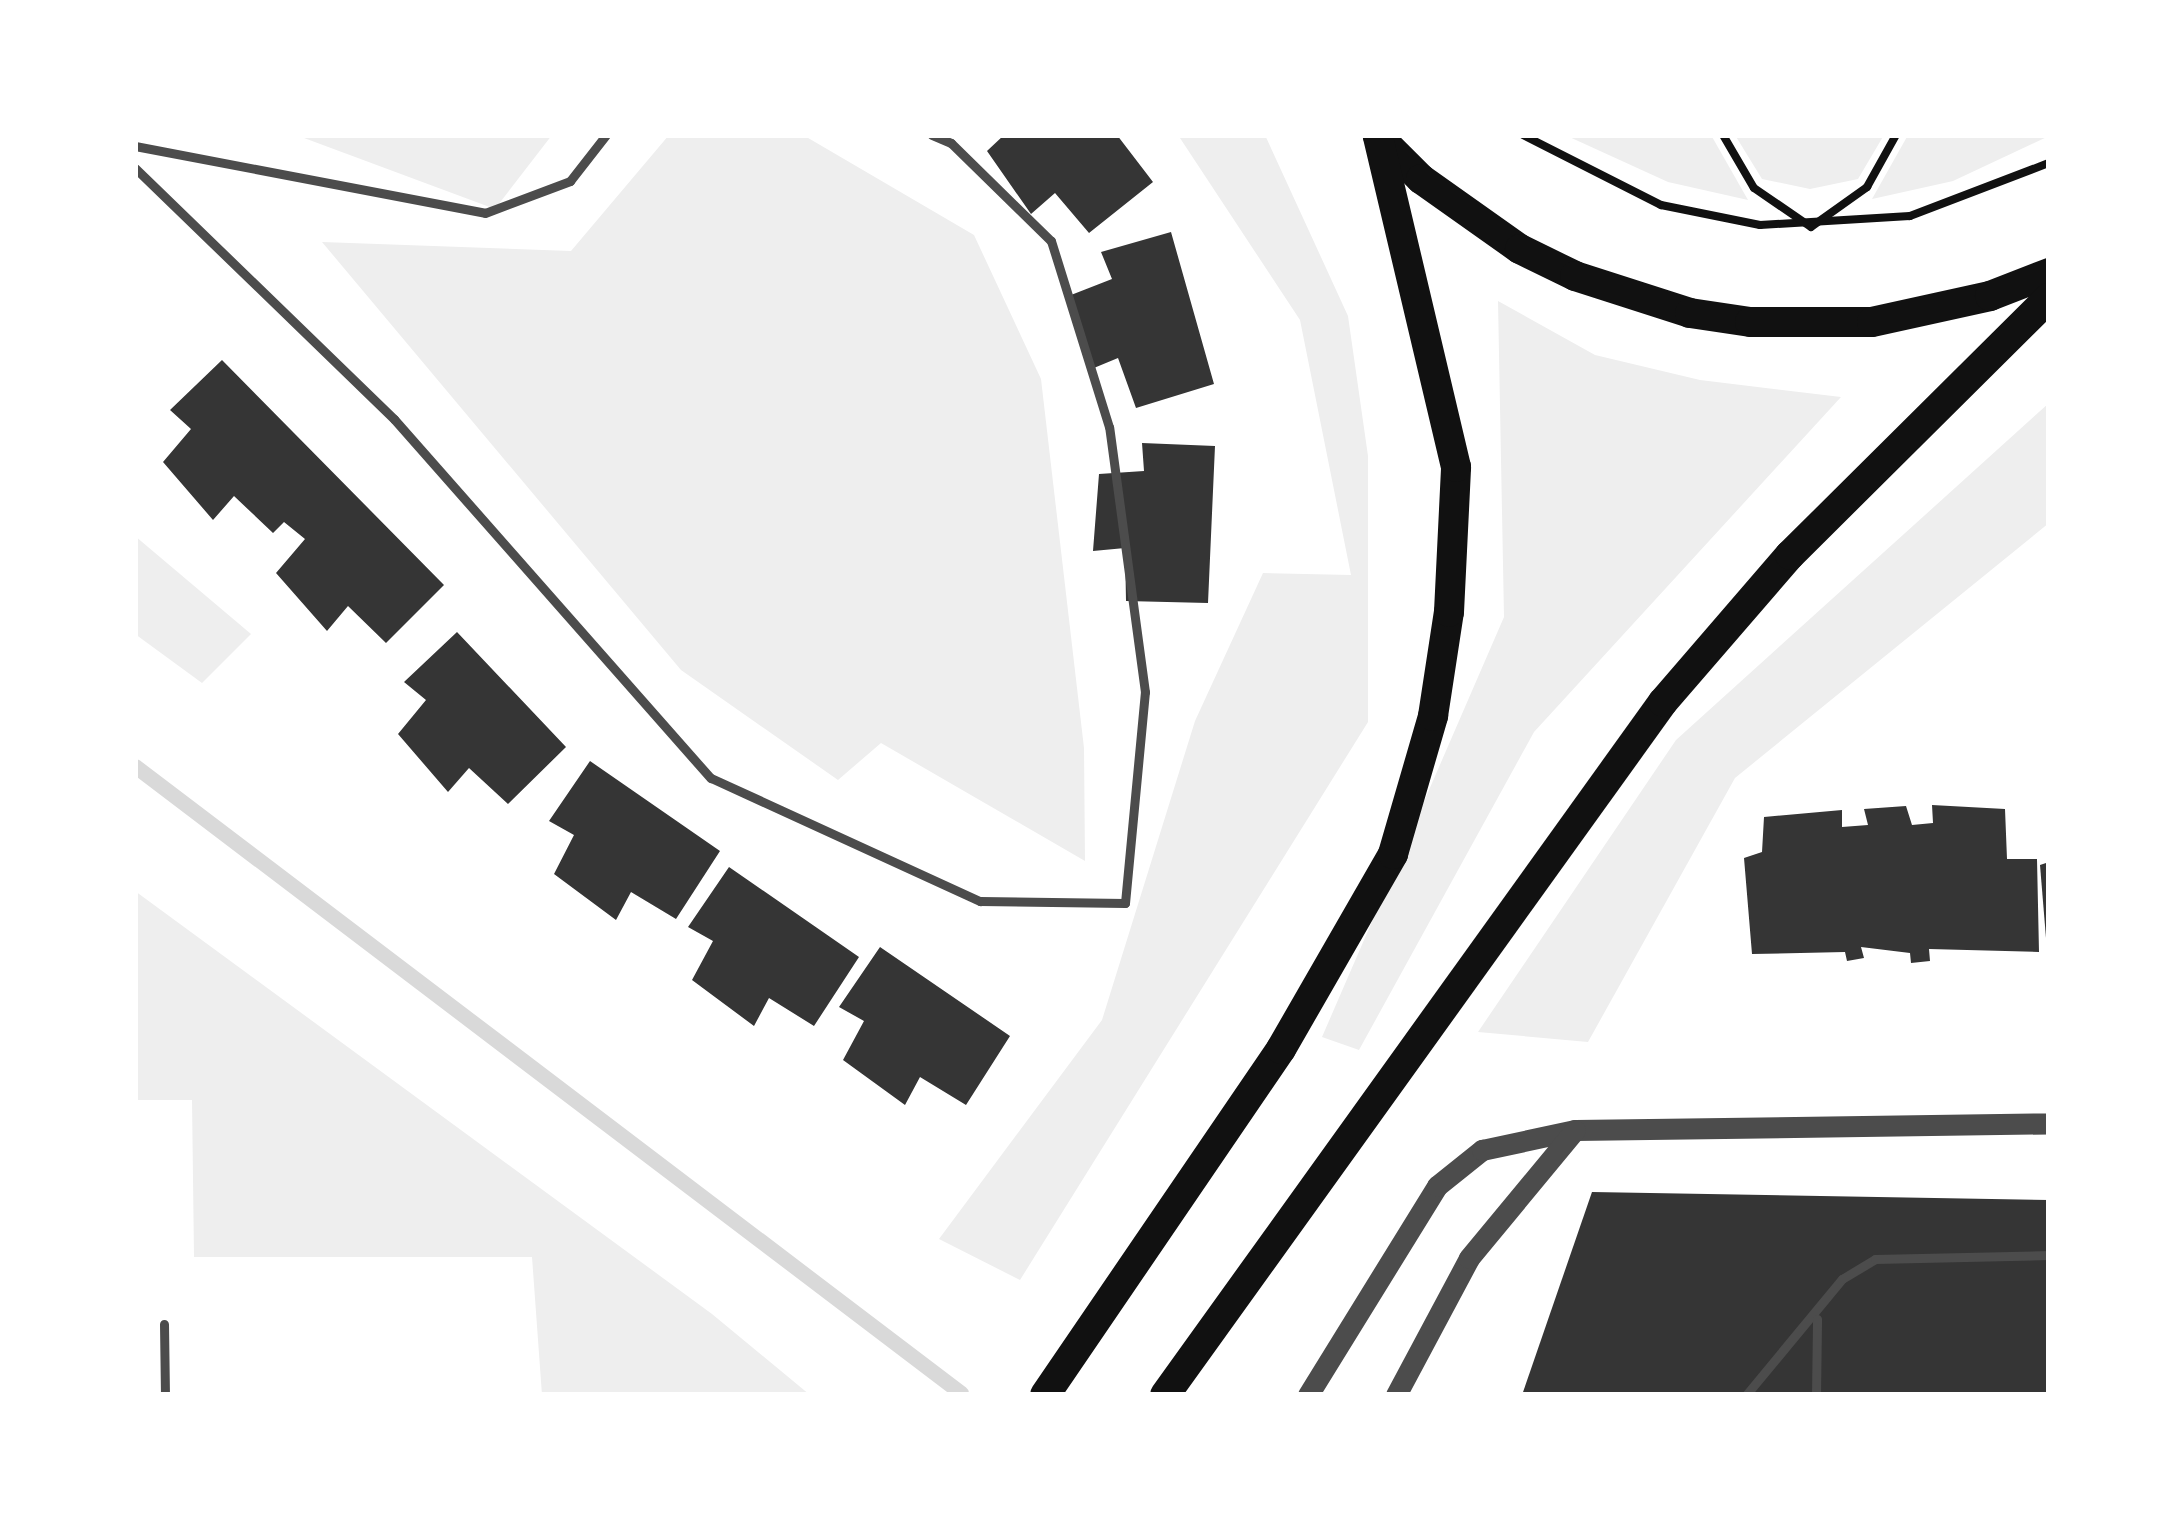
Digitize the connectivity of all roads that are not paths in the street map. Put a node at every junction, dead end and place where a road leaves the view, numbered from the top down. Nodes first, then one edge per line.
1 (605, 135) edge
2 (932, 135) edge
3 (1377, 135) edge
4 (135, 146) edge
5 (135, 168) edge
6 (2049, 273) edge
7 (2049, 298) edge
8 (2049, 1123) edge
9 (1575, 1130) junction
10 (2049, 1255) edge
11 (1817, 1319) junction
12 (164, 1324) dead end
13 (165, 1395) edge
14 (1045, 1395) edge
15 (1165, 1395) edge
16 (1308, 1395) edge
17 (1396, 1395) edge
18 (1746, 1395) edge
19 (1816, 1395) edge

1 - 4 lane
2 - 5 lane
3 - 6 main road
3 - 14 main road
7 - 15 main road
8 - 9 street
9 - 16 street
9 - 17 street
10 - 11 lane
11 - 18 lane
11 - 19 lane
12 - 13 lane

